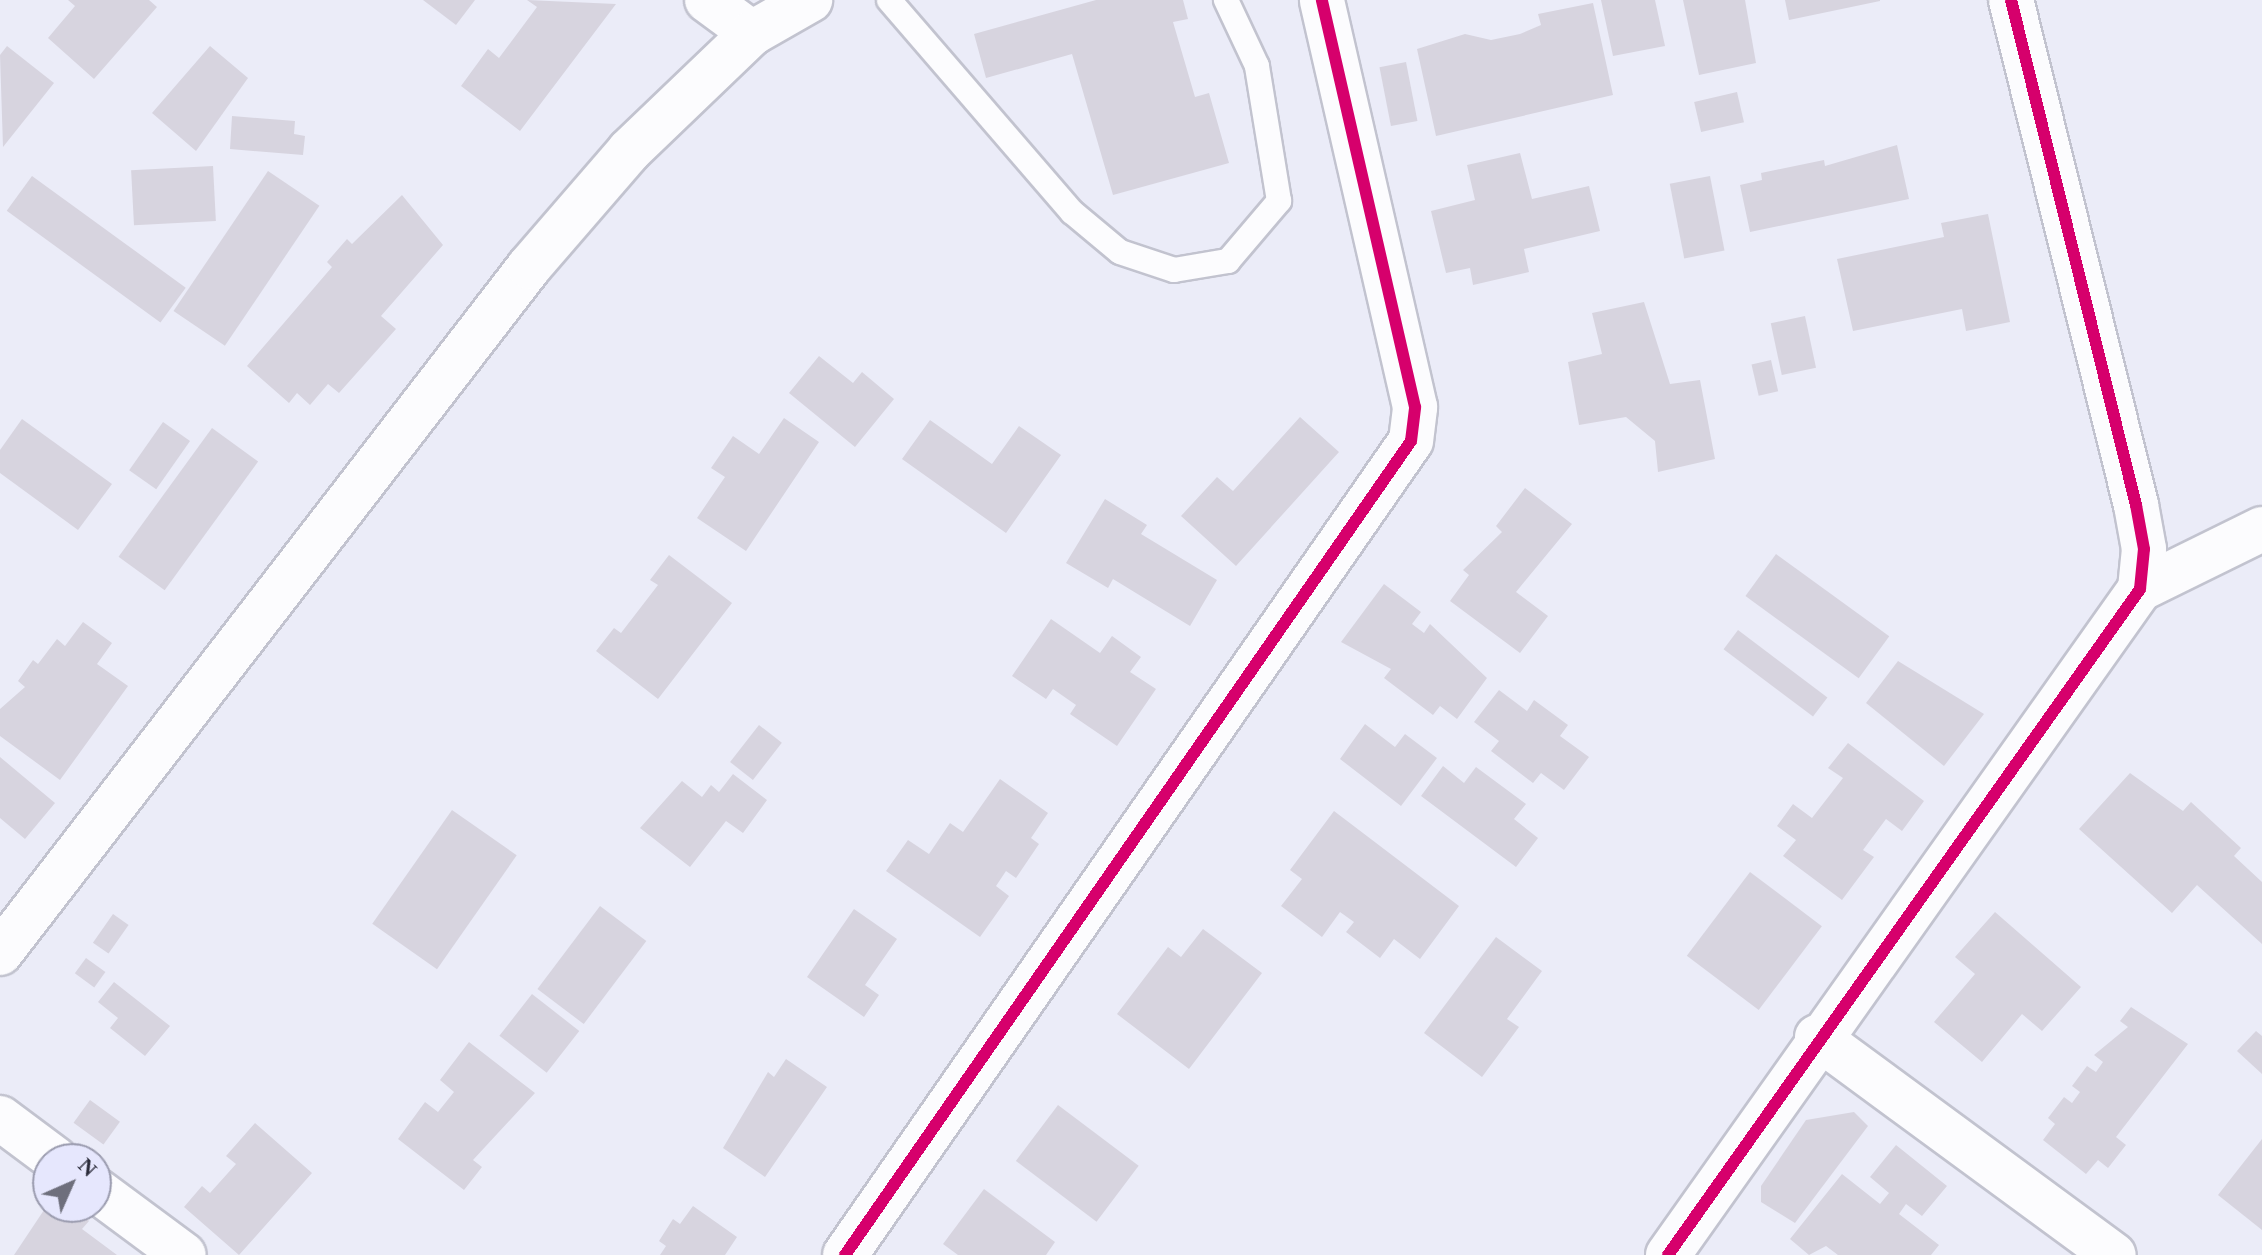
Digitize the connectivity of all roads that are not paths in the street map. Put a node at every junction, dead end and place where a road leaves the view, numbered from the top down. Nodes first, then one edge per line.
1 (707, 0) edge
2 (810, 0) edge
3 (889, 0) edge
4 (1226, 0) edge
5 (1322, 0) edge
6 (2011, 0) edge
7 (752, 33) junction
8 (2262, 529) edge
9 (2140, 589) junction
10 (0, 953) edge
11 (1817, 1037) junction
12 (0, 1118) edge
13 (34, 1143) edge
14 (112, 1202) edge
15 (184, 1255) edge
16 (845, 1255) edge
17 (1668, 1255) edge
18 (2114, 1255) edge

1 - 7 street
2 - 7 street
3 - 4 lane
5 - 16 street
6 - 9 street
7 - 10 street
8 - 9 street
9 - 11 street
11 - 17 street
11 - 18 street
12 - 13 street
14 - 15 street

